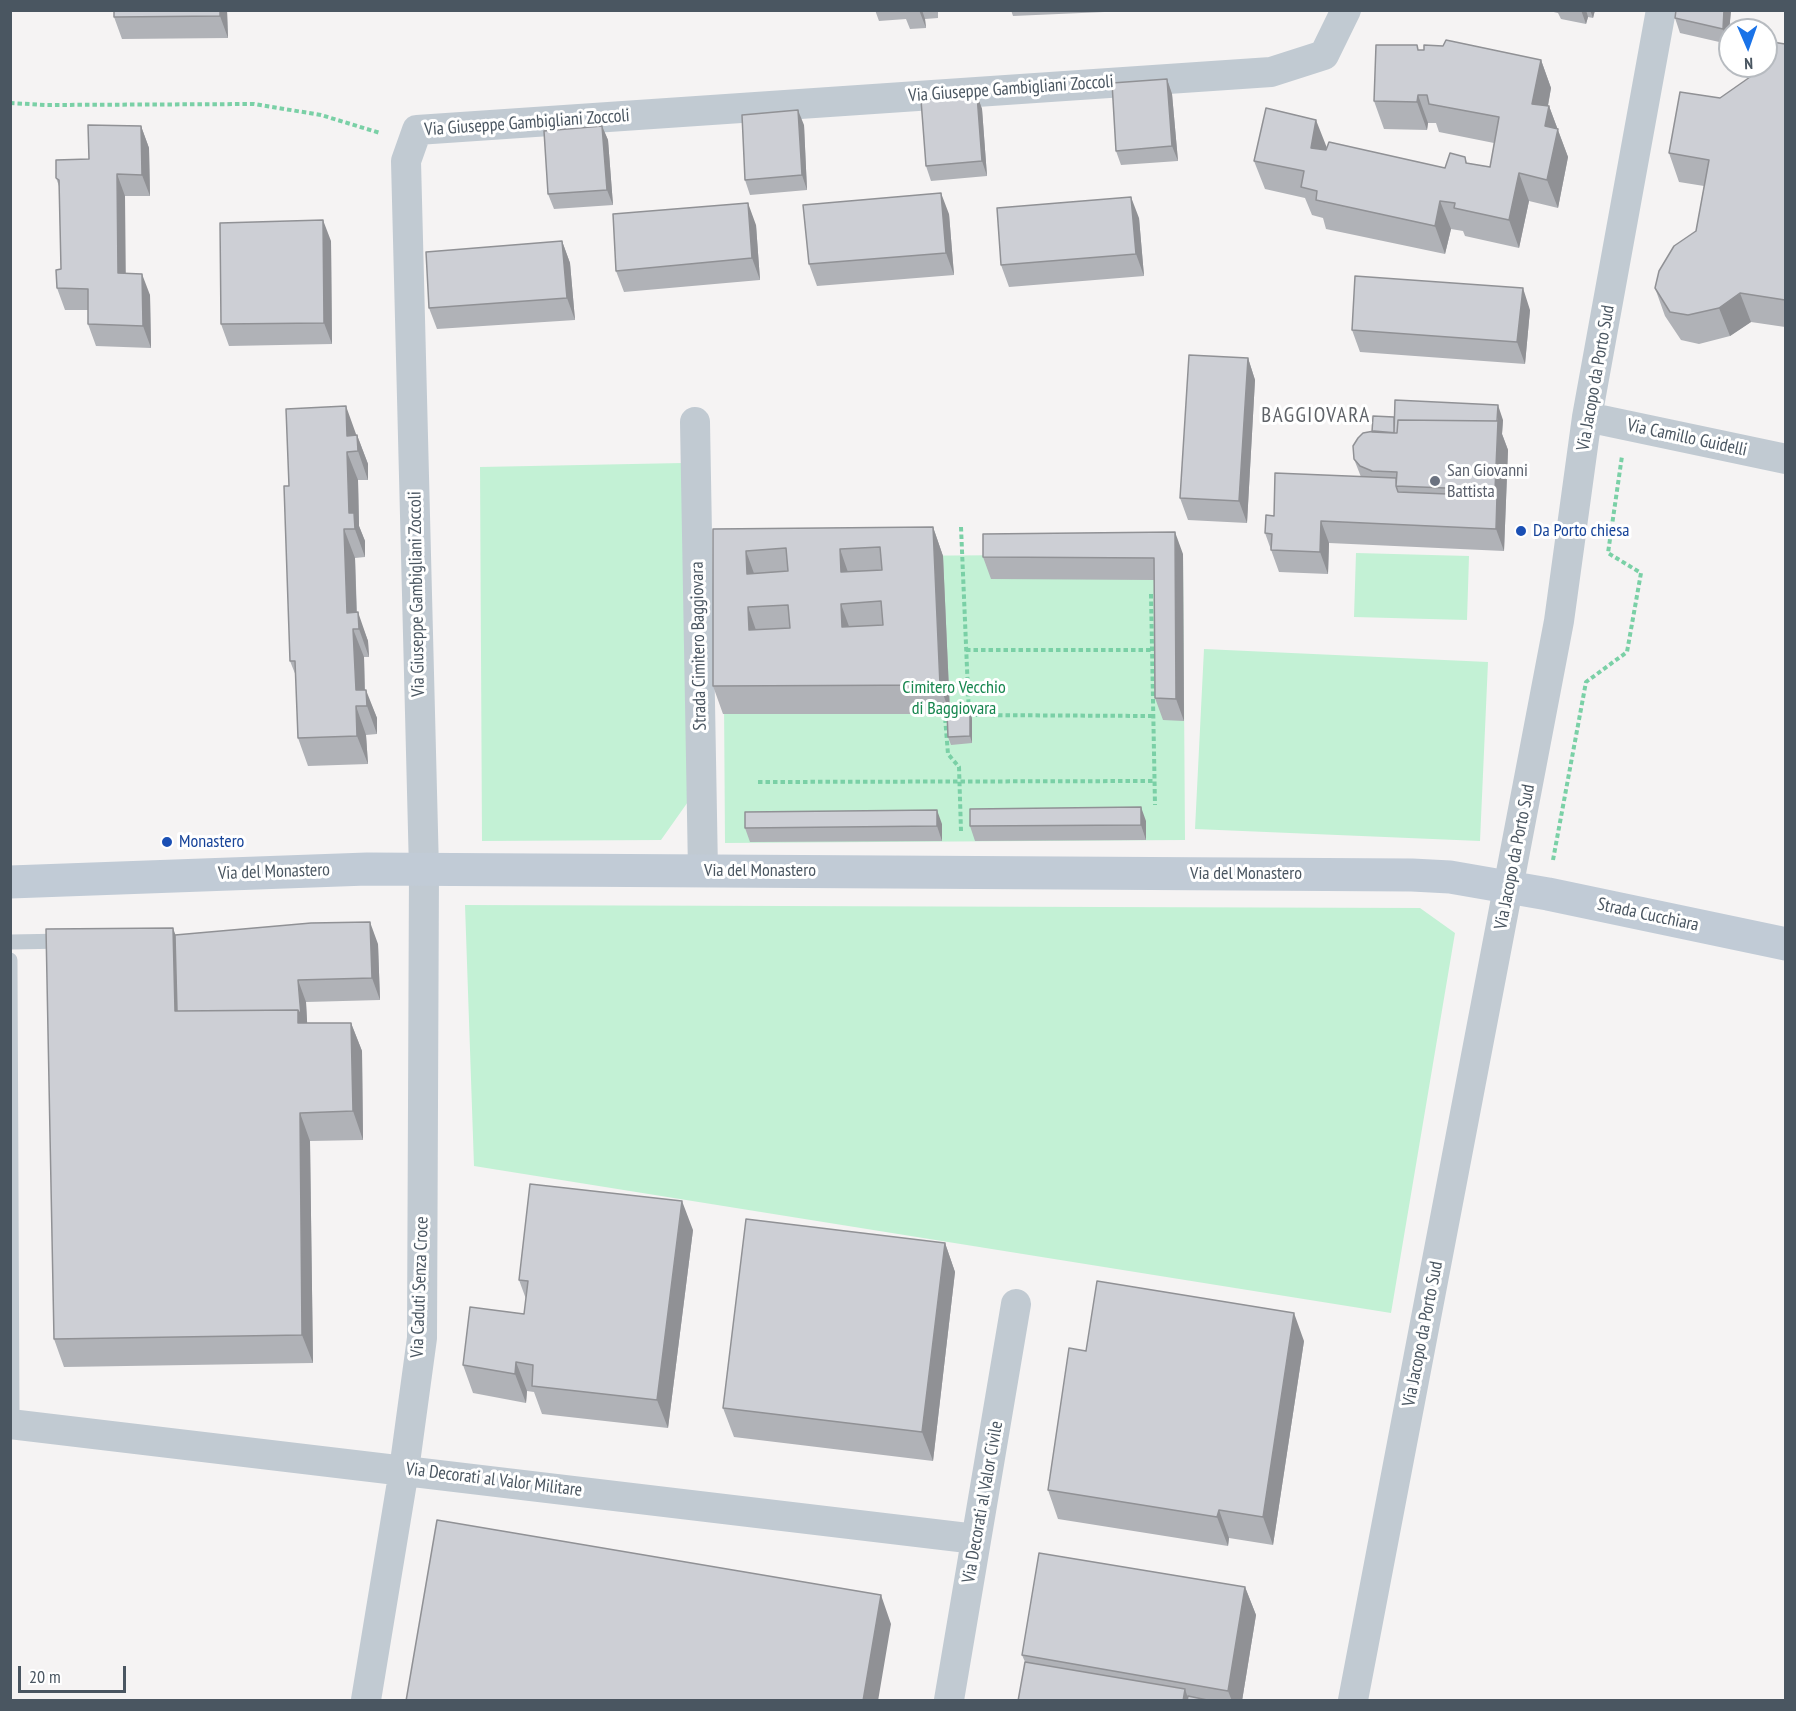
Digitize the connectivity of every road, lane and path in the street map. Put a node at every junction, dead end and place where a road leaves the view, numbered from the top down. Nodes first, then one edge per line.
1 (1346, 10) edge
2 (1661, 10) edge
3 (10, 103) edge
4 (412, 144) junction
5 (1587, 417) junction
6 (695, 422) dead end
7 (1626, 424) junction
8 (1785, 459) edge
9 (962, 527) dead end
10 (1151, 594) dead end
11 (966, 650) junction
12 (1152, 650) junction
13 (969, 715) junction
14 (1153, 716) junction
15 (1154, 780) junction
16 (960, 781) junction
17 (758, 782) dead end
18 (1155, 805) dead end
19 (961, 831) dead end
20 (424, 870) junction
21 (703, 871) junction
22 (10, 882) edge
23 (1509, 887) junction
24 (1548, 894) junction
25 (81, 941) edge
26 (10, 942) edge
27 (1785, 944) edge
28 (10, 960) edge
29 (1016, 1304) dead end
30 (11, 1424) edge
31 (405, 1470) junction
32 (976, 1539) junction
33 (366, 1701) edge
34 (949, 1701) edge
35 (1353, 1701) edge

1 - 4 street, Via Giuseppe Gambigliani Zoccoli
2 - 5 street, Via Jacopo da Porto Sud
3 - 4 path
4 - 20 street, Via Giuseppe Gambigliani Zoccoli
5 - 7 street, Via Camillo Guidelli
5 - 23 street, Via Jacopo da Porto Sud
6 - 21 street, Strada Cimitero Baggiovara
7 - 8 street, Via Camillo Guidelli
7 - 24 path
9 - 11 path
10 - 12 path
11 - 12 path
11 - 13 path
12 - 14 path
13 - 14 path
13 - 16 path
14 - 15 path
15 - 16 path
15 - 18 path
16 - 17 path
16 - 19 path
20 - 21 main road, Via del Monastero
20 - 22 main road, Via del Monastero
20 - 31 street, Via Caduti Senza Croce
21 - 23 main road, Via del Monastero
23 - 24 main road, Strada Cucchiara
23 - 35 street, Via Jacopo da Porto Sud
24 - 27 main road, Strada Cucchiara
25 - 26 lane
28 - 30 lane
29 - 32 street, Via Decorati al Valor Civile
30 - 31 street, Via Decorati al Valor Militare
31 - 32 street, Via Decorati al Valor Militare
31 - 33 street, Via Caduti Senza Croce
32 - 34 street, Via Decorati al Valor Civile

